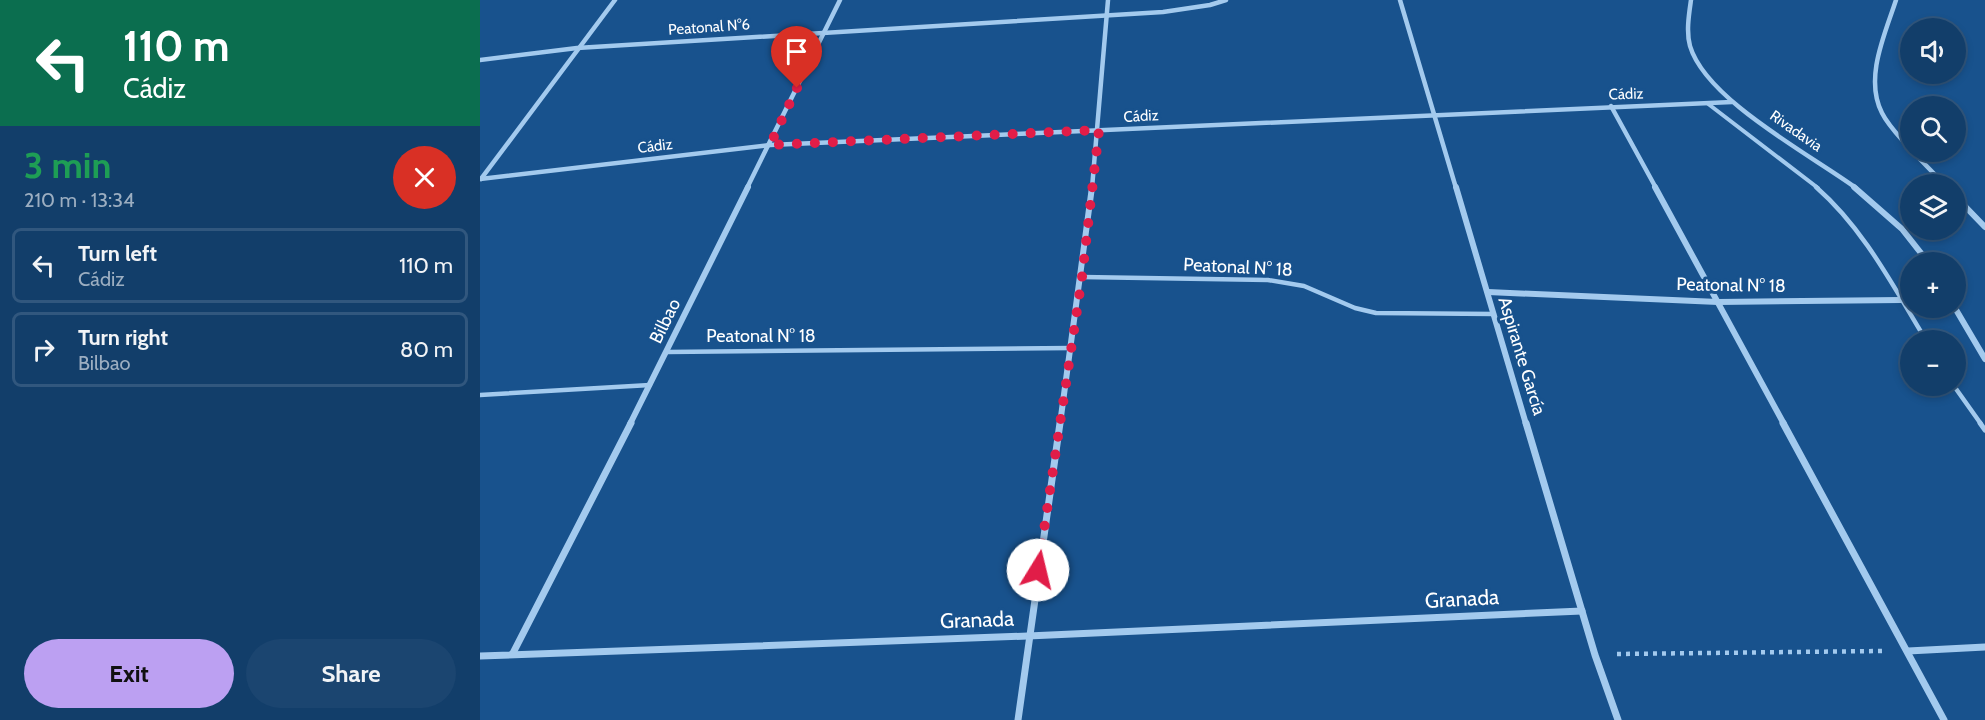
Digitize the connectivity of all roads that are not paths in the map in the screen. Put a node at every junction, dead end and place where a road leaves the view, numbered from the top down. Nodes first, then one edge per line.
1 (615, 0) edge
2 (840, 0) edge
3 (1108, 0) edge
4 (1226, 0) edge
5 (1400, 0) edge
6 (1690, 0) edge
7 (1896, 0) edge
8 (1107, 16) junction
9 (824, 31) junction
10 (577, 48) junction
11 (480, 60) edge
12 (1732, 102) junction
13 (1707, 103) junction
14 (1611, 106) junction
15 (1435, 114) junction
16 (1099, 130) junction
17 (1900, 136) edge
18 (770, 145) junction
19 (1923, 162) edge
20 (1934, 174) edge
21 (481, 179) edge
22 (1966, 207) edge
23 (1985, 227) edge
24 (1921, 252) edge
25 (1082, 277) junction
26 (1488, 292) junction
27 (1900, 298) edge
28 (1900, 300) edge
29 (1718, 302) junction
30 (1494, 314) junction
31 (1960, 318) edge
32 (1072, 348) junction
33 (667, 352) junction
34 (1985, 359) edge
35 (650, 385) junction
36 (480, 395) edge
37 (1961, 396) edge
38 (1985, 430) edge
39 (1582, 611) junction
40 (1028, 636) junction
41 (1985, 647) edge
42 (1908, 651) junction
43 (513, 654) junction
44 (480, 656) edge
45 (1018, 720) edge
46 (1618, 720) edge
47 (1944, 720) edge

1 - 10 street
2 - 9 street, Bilbao
3 - 8 street
4 - 8 street, Peatonal N°6
5 - 15 street, Aspirante García
6 - 12 street, Rivadavia
7 - 17 street
8 - 9 street, Peatonal N°6
8 - 16 street
9 - 10 street, Peatonal N°6
9 - 18 street, Bilbao
10 - 11 street, Peatonal N°6
10 - 21 street
12 - 13 street, Cádiz
12 - 24 street, Rivadavia
13 - 14 street, Cádiz
13 - 27 lane
14 - 15 street, Cádiz
14 - 29 street
15 - 16 street, Cádiz
15 - 26 street, Aspirante García
16 - 18 street, Cádiz
16 - 25 street
18 - 21 street, Cádiz
18 - 33 street, Bilbao
19 - 20 street
22 - 23 street
25 - 30 lane, Peatonal N° 18
25 - 32 street
26 - 29 street, Peatonal N° 18
26 - 30 street, Aspirante García
28 - 29 street, Peatonal N° 18
29 - 42 street
30 - 39 street, Aspirante García
31 - 34 street
32 - 33 lane, Peatonal N° 18
32 - 40 street
33 - 35 street, Bilbao
35 - 36 lane
35 - 43 street, Bilbao
37 - 38 lane
39 - 40 street, Granada
39 - 46 street, Aspirante García
40 - 43 street, Granada
40 - 45 street
41 - 42 street
42 - 47 street
43 - 44 street, Granada

